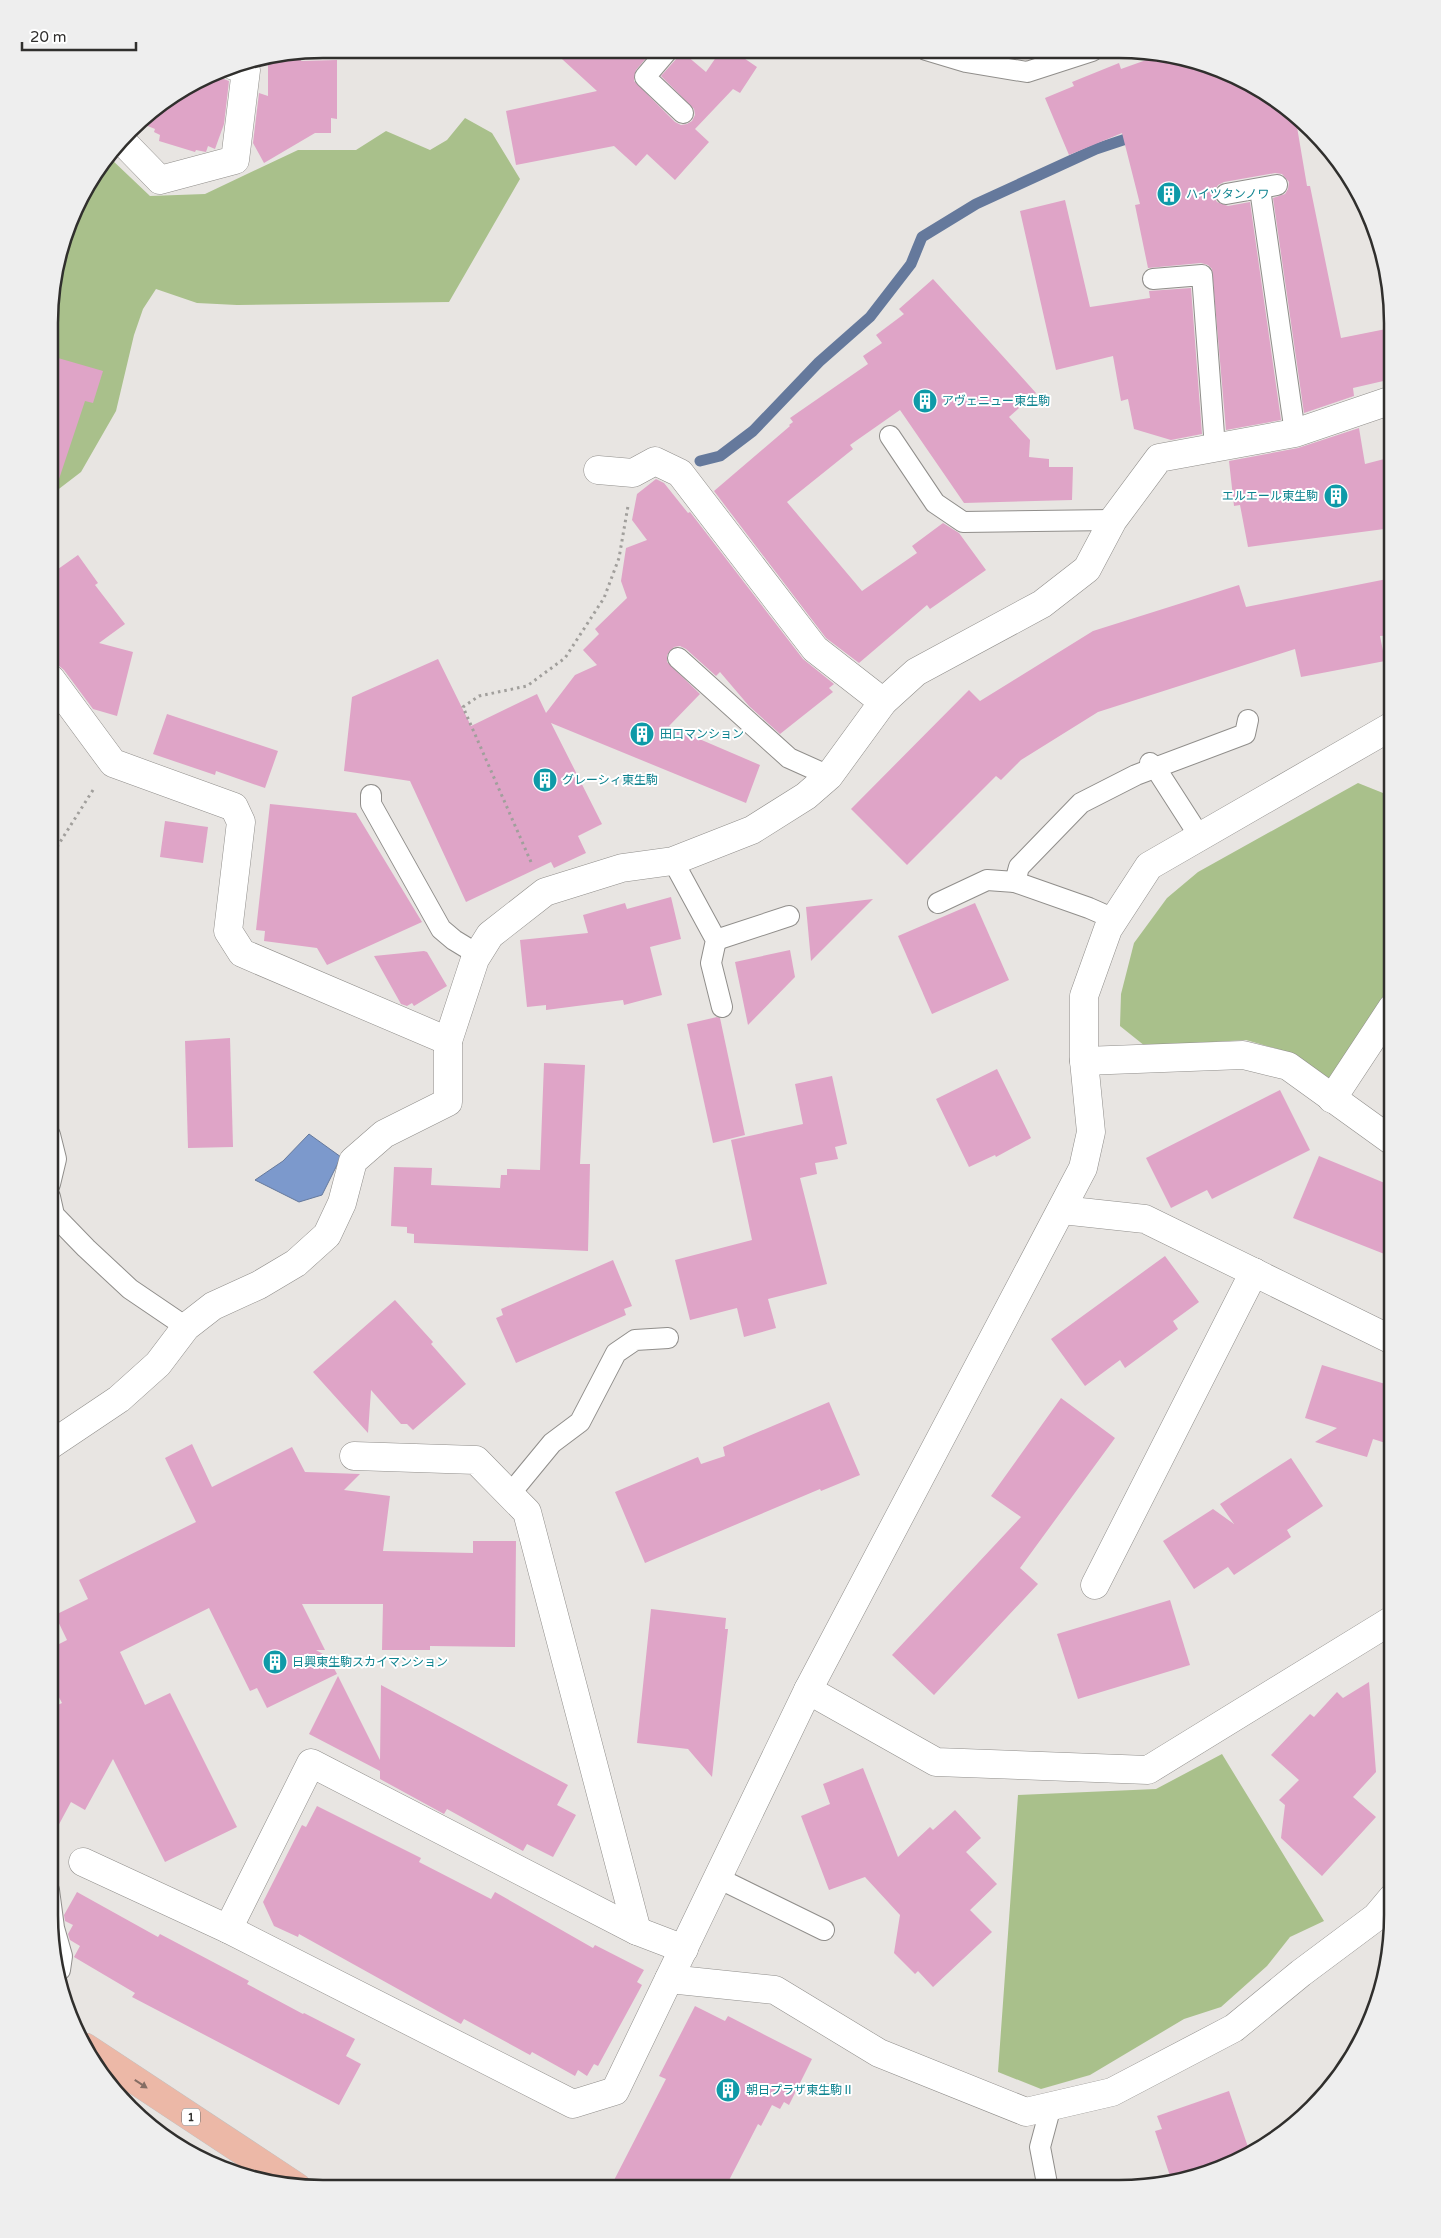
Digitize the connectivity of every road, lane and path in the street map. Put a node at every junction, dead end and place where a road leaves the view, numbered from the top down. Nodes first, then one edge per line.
1 (662, 57) edge
2 (949, 57) edge
3 (1073, 57) edge
4 (245, 70) edge
5 (683, 113) dead end
6 (126, 145) edge
7 (1226, 194) dead end
8 (1153, 279) dead end
9 (1384, 403) edge
10 (1295, 433) junction
11 (890, 436) dead end
12 (1215, 448) junction
13 (598, 470) dead end
14 (633, 474) junction
15 (1113, 520) junction
16 (678, 658) dead end
17 (58, 690) edge
18 (883, 702) junction
19 (1248, 720) dead end
20 (1384, 732) edge
21 (113, 763) junction
22 (1152, 765) junction
23 (829, 776) junction
24 (371, 796) dead end
25 (1200, 837) junction
26 (58, 845) edge
27 (673, 861) junction
28 (1014, 882) junction
29 (544, 892) junction
30 (938, 903) dead end
31 (789, 916) dead end
32 (1114, 919) junction
33 (716, 940) junction
34 (477, 954) junction
35 (722, 1007) dead end
36 (1384, 1020) edge
37 (448, 1040) junction
38 (1084, 1061) junction
39 (1332, 1099) junction
40 (1384, 1135) edge
41 (1062, 1210) junction
42 (58, 1220) edge
43 (1254, 1272) junction
44 (186, 1327) junction
45 (1384, 1336) edge
46 (668, 1338) dead end
47 (58, 1440) edge
48 (354, 1456) dead end
49 (510, 1494) junction
50 (1095, 1585) dead end
51 (1384, 1625) edge
52 (808, 1690) junction
53 (83, 1862) dead end
54 (718, 1878) junction
55 (1384, 1908) edge
56 (228, 1929) junction
57 (637, 1930) junction
58 (824, 1930) dead end
59 (684, 1949) junction
60 (669, 1979) junction
61 (97, 2055) edge
62 (1051, 2106) junction
63 (282, 2177) edge
64 (1046, 2180) edge

1 - 5 lane
2 - 3 lane
4 - 6 street
7 - 10 lane
8 - 12 lane
9 - 10 street
10 - 12 street
11 - 15 lane
12 - 15 street
13 - 14 street
14 - 18 street
14 - 29 path
15 - 18 street
16 - 23 lane
17 - 21 street
18 - 23 street
19 - 22 lane
20 - 25 street
21 - 26 path
21 - 37 street
22 - 25 lane
22 - 28 lane
23 - 27 street
24 - 34 lane
25 - 32 street
27 - 29 street
27 - 33 lane
28 - 30 lane
28 - 32 lane
29 - 34 street
31 - 33 lane
32 - 38 street
33 - 35 lane
34 - 37 street
36 - 39 street
37 - 44 street
38 - 39 street
38 - 41 street
39 - 40 street
41 - 43 street
41 - 52 street
42 - 44 lane
43 - 45 street
43 - 50 street
44 - 47 street
46 - 49 lane
48 - 49 street
49 - 57 street
51 - 52 street
52 - 54 street
53 - 56 street
54 - 58 lane
54 - 59 street
55 - 62 street
56 - 57 street
56 - 60 street
57 - 59 street
59 - 60 street
60 - 62 street
61 -> 63 main road, 1
62 - 64 lane

